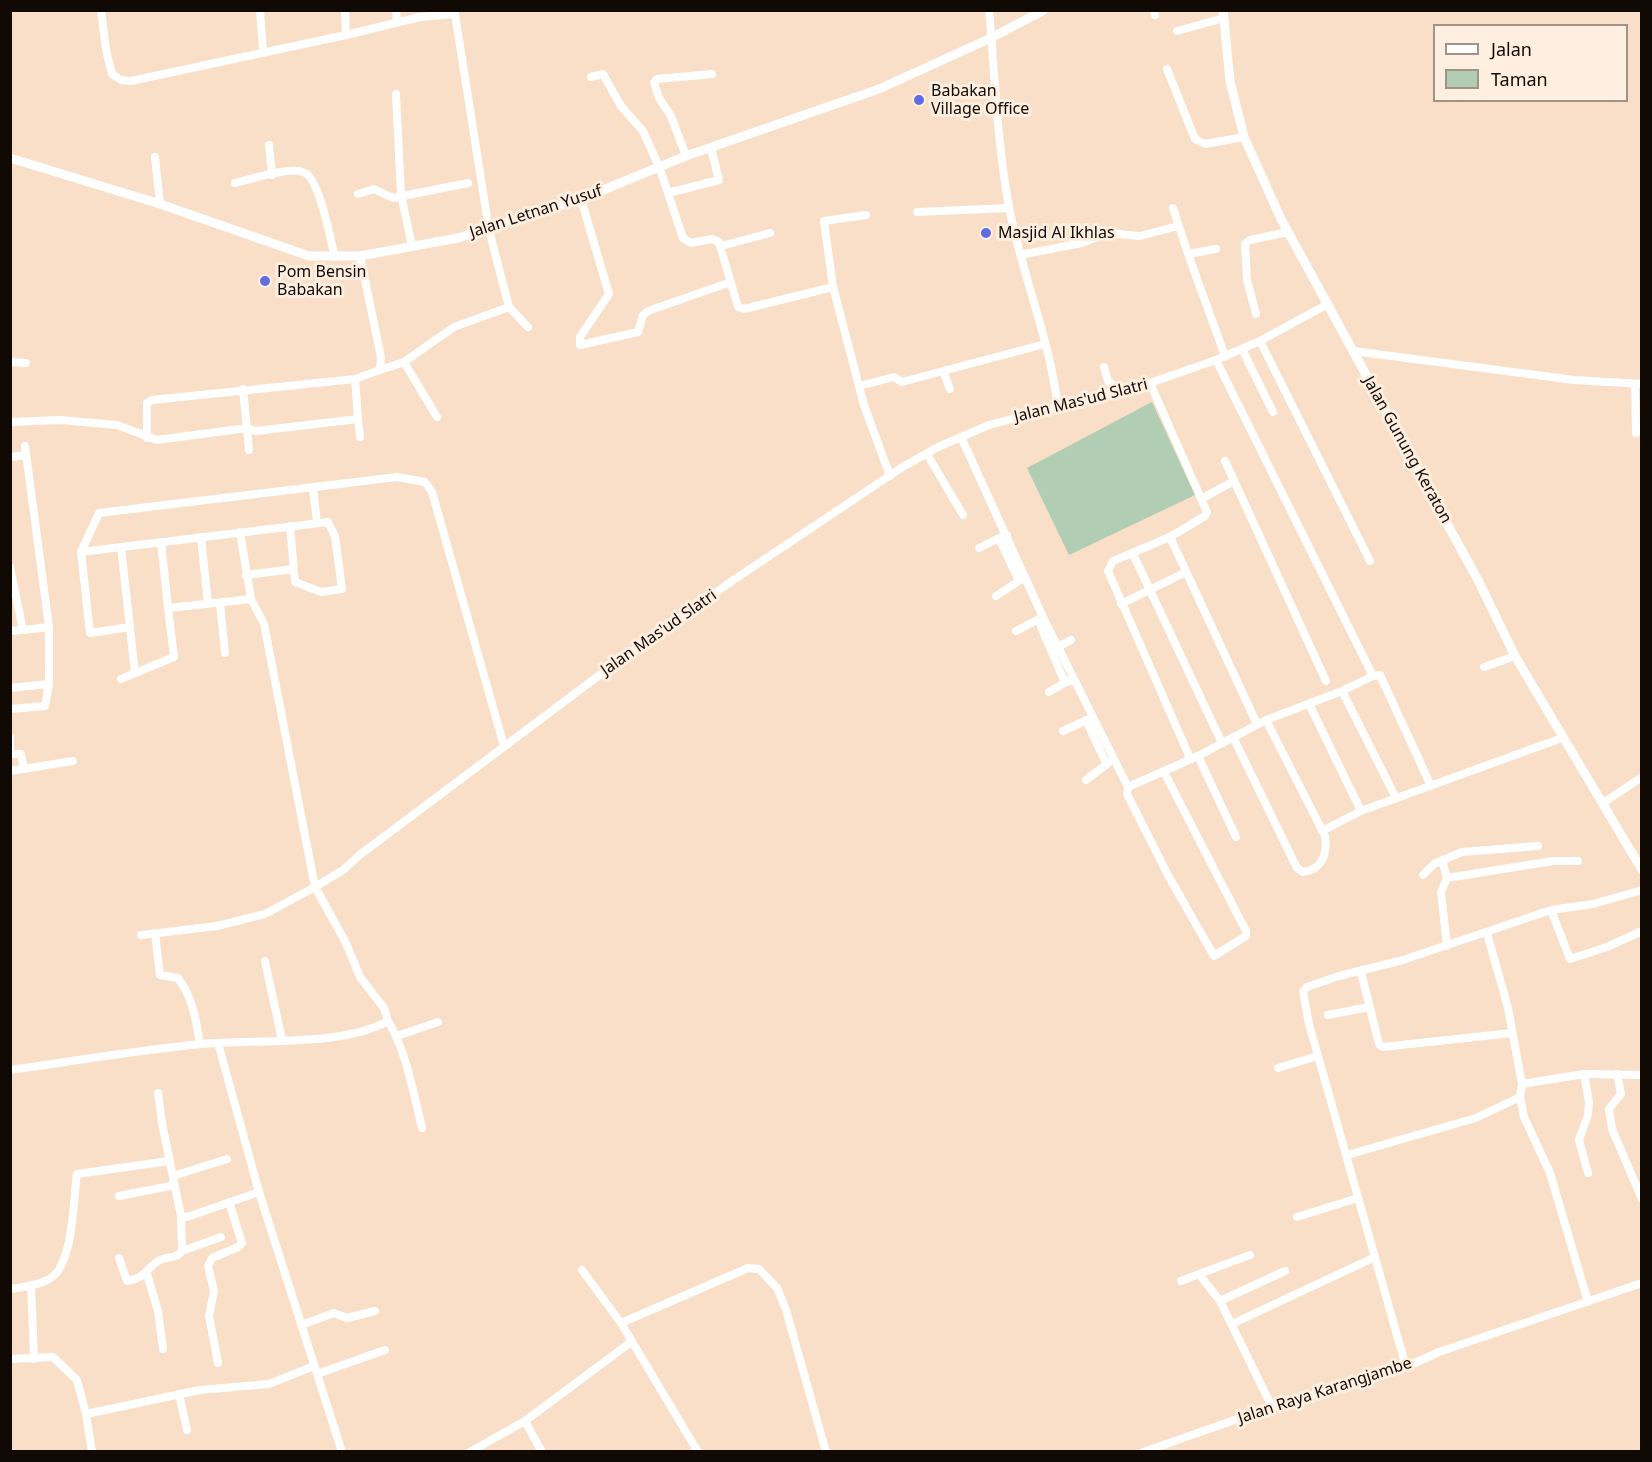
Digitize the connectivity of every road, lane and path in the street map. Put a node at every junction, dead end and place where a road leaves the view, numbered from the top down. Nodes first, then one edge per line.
1 (101, 10) edge
2 (260, 10) edge
3 (345, 10) edge
4 (396, 10) edge
5 (989, 10) edge
6 (1044, 10) edge
7 (455, 12) edge
8 (1223, 14) edge
9 (397, 21) junction
10 (1178, 31) dead end
11 (346, 35) junction
12 (992, 38) junction
13 (263, 51) junction
14 (1167, 69) dead end
15 (712, 74) dead end
16 (591, 77) dead end
17 (396, 94) dead end
18 (1244, 137) junction
19 (268, 146) dead end
20 (711, 148) junction
21 (686, 156) junction
22 (10, 158) edge
23 (155, 158) dead end
24 (660, 168) junction
25 (272, 175) junction
26 (235, 183) dead end
27 (468, 183) dead end
28 (668, 193) junction
29 (358, 194) dead end
30 (401, 195) junction
31 (581, 199) junction
32 (160, 204) junction
33 (1009, 207) junction
34 (1173, 208) dead end
35 (917, 212) dead end
36 (866, 215) dead end
37 (1178, 226) junction
38 (489, 230) junction
39 (1288, 232) junction
40 (770, 233) dead end
41 (411, 246) junction
42 (721, 246) junction
43 (1216, 249) dead end
44 (1188, 254) junction
45 (1020, 255) junction
46 (360, 256) junction
47 (335, 257) junction
48 (731, 282) junction
49 (833, 287) junction
50 (1328, 304) junction
51 (509, 308) junction
52 (1256, 314) dead end
53 (528, 327) dead end
54 (1260, 341) junction
55 (1045, 344) junction
56 (1242, 349) junction
57 (1353, 351) junction
58 (1225, 356) junction
59 (1216, 360) junction
60 (10, 362) edge
61 (404, 362) junction
62 (26, 363) dead end
63 (1104, 367) dead end
64 (380, 370) junction
65 (943, 371) junction
66 (355, 379) junction
67 (1150, 384) junction
68 (1638, 384) edge
69 (859, 386) junction
70 (243, 389) junction
71 (950, 389) dead end
72 (1120, 391) junction
73 (1059, 408) junction
74 (1273, 412) dead end
75 (437, 417) dead end
76 (358, 419) junction
77 (10, 422) edge
78 (247, 428) junction
79 (1636, 433) dead end
80 (360, 437) dead end
81 (961, 437) junction
82 (147, 438) junction
83 (25, 446) dead end
84 (249, 450) dead end
85 (927, 454) junction
86 (26, 455) junction
87 (10, 457) edge
88 (1225, 461) dead end
89 (890, 476) junction
90 (1234, 481) junction
91 (313, 489) junction
92 (1203, 498) junction
93 (963, 515) dead end
94 (317, 523) junction
95 (290, 526) junction
96 (240, 532) junction
97 (201, 537) junction
98 (1003, 537) junction
99 (1170, 537) junction
100 (161, 542) junction
101 (121, 547) junction
102 (979, 548) dead end
103 (81, 552) junction
104 (1133, 554) junction
105 (1370, 561) dead end
106 (10, 567) edge
107 (294, 569) junction
108 (1186, 572) junction
109 (246, 575) junction
110 (1022, 579) junction
111 (1150, 590) junction
112 (996, 596) dead end
113 (251, 599) junction
114 (220, 603) junction
115 (208, 604) junction
116 (1121, 604) junction
117 (168, 608) junction
118 (1041, 618) junction
119 (49, 627) junction
120 (130, 627) junction
121 (23, 630) junction
122 (10, 631) edge
123 (1016, 631) dead end
124 (1071, 640) dead end
125 (1058, 647) junction
126 (225, 653) dead end
127 (1515, 656) junction
128 (1484, 667) dead end
129 (135, 673) junction
130 (1373, 676) junction
131 (121, 679) dead end
132 (1070, 681) junction
133 (1326, 681) dead end
134 (49, 684) junction
135 (10, 688) edge
136 (1342, 691) junction
137 (1050, 692) dead end
138 (1309, 704) junction
139 (10, 709) edge
140 (1089, 719) junction
141 (1266, 720) junction
142 (1257, 724) junction
143 (1063, 731) dead end
144 (10, 737) edge
145 (1233, 737) junction
146 (1562, 738) junction
147 (1222, 743) junction
148 (504, 746) junction
149 (10, 748) edge
150 (10, 754) edge
151 (1194, 757) junction
152 (73, 761) dead end
153 (1110, 761) junction
154 (24, 769) junction
155 (10, 771) edge
156 (1164, 772) junction
157 (1641, 777) edge
158 (1086, 780) dead end
159 (1431, 786) junction
160 (1128, 787) junction
161 (1396, 798) junction
162 (1603, 803) junction
163 (1361, 811) junction
164 (1322, 831) junction
165 (1236, 837) dead end
166 (1539, 846) dead end
167 (1442, 860) junction
168 (1578, 861) dead end
169 (1641, 870) edge
170 (1423, 875) dead end
171 (1447, 878) junction
172 (315, 887) junction
173 (1641, 890) edge
174 (1551, 910) junction
175 (1641, 931) edge
176 (156, 933) junction
177 (1487, 933) junction
178 (141, 935) dead end
179 (1448, 946) junction
180 (265, 961) dead end
181 (1361, 972) junction
182 (1370, 1007) junction
183 (1328, 1015) dead end
184 (388, 1021) junction
185 (438, 1022) dead end
186 (1512, 1033) junction
187 (397, 1036) junction
188 (282, 1040) junction
189 (219, 1043) junction
190 (200, 1044) junction
191 (1318, 1056) junction
192 (1278, 1068) dead end
193 (10, 1070) edge
194 (1584, 1074) junction
195 (1617, 1074) junction
196 (1641, 1075) edge
197 (1522, 1084) junction
198 (158, 1094) dead end
199 (1520, 1097) junction
200 (422, 1128) dead end
201 (1347, 1155) junction
202 (227, 1159) dead end
203 (169, 1161) junction
204 (1588, 1173) dead end
205 (174, 1181) junction
206 (259, 1192) junction
207 (119, 1196) dead end
208 (1358, 1198) junction
209 (1641, 1199) edge
210 (229, 1202) junction
211 (181, 1216) junction
212 (1297, 1217) dead end
213 (221, 1237) dead end
214 (182, 1251) junction
215 (1250, 1255) dead end
216 (1375, 1257) junction
217 (118, 1258) dead end
218 (582, 1270) dead end
219 (1285, 1271) dead end
220 (147, 1274) junction
221 (1199, 1274) junction
222 (1181, 1281) dead end
223 (1641, 1283) edge
224 (31, 1286) junction
225 (10, 1289) edge
226 (1221, 1301) junction
227 (1588, 1302) junction
228 (375, 1311) dead end
229 (621, 1323) junction
230 (1232, 1324) junction
231 (301, 1325) junction
232 (631, 1341) junction
233 (163, 1349) dead end
234 (386, 1350) dead end
235 (10, 1359) edge
236 (34, 1359) junction
237 (218, 1363) dead end
238 (1406, 1367) junction
239 (316, 1370) junction
240 (179, 1394) junction
241 (1272, 1407) junction
242 (86, 1414) junction
243 (525, 1421) junction
244 (187, 1430) dead end
245 (92, 1452) edge
246 (342, 1452) edge
247 (470, 1452) edge
248 (542, 1452) edge
249 (698, 1452) edge
250 (826, 1452) edge
251 (1143, 1452) edge

1 - 13 street
2 - 13 street
3 - 11 street
4 - 9 street
5 - 12 street
6 - 12 street, Jalan Letnan Yusuf
7 - 9 street
7 - 38 street
8 - 10 street
8 - 18 street, Jalan Gunung Keraton
9 - 11 street
11 - 13 street
12 - 20 street, Jalan Letnan Yusuf
12 - 33 street
14 - 18 street
15 - 21 street
16 - 24 street
17 - 30 street
18 - 39 street, Jalan Gunung Keraton
19 - 25 street
20 - 21 street, Jalan Letnan Yusuf
20 - 28 street
21 - 24 street, Jalan Letnan Yusuf
22 - 32 street, Jalan Letnan Yusuf
23 - 32 street
24 - 28 street
24 - 31 street, Jalan Letnan Yusuf
25 - 26 street
25 - 47 street
27 - 30 street
28 - 42 street
29 - 30 street
30 - 41 street
31 - 38 street, Jalan Letnan Yusuf
31 - 48 street
32 - 47 street, Jalan Letnan Yusuf
33 - 35 street
33 - 45 street
34 - 37 street
36 - 49 street
37 - 44 street
37 - 45 street
38 - 41 street, Jalan Letnan Yusuf
38 - 51 street
39 - 50 street, Jalan Gunung Keraton
39 - 52 street
40 - 42 street
41 - 46 street, Jalan Letnan Yusuf
42 - 48 street
43 - 44 street
44 - 58 street
45 - 55 street
46 - 47 street, Jalan Letnan Yusuf
46 - 64 street
48 - 49 street
49 - 69 street
50 - 54 street, Jalan Mas'ud Slatri
50 - 57 street, Jalan Gunung Keraton
51 - 53 street
51 - 61 street
54 - 56 street, Jalan Mas'ud Slatri
54 - 105 street
55 - 65 street
55 - 73 street
56 - 58 street, Jalan Mas'ud Slatri
56 - 74 street
57 - 68 street
57 - 127 street, Jalan Gunung Keraton
58 - 59 street, Jalan Mas'ud Slatri
59 - 67 street, Jalan Mas'ud Slatri
59 - 130 street
60 - 62 street
61 - 64 street
61 - 75 street
63 - 72 street
64 - 66 street
65 - 69 street
65 - 71 street
66 - 70 street
66 - 76 street
67 - 72 street, Jalan Mas'ud Slatri
67 - 92 street
68 - 79 street
69 - 89 street
70 - 78 street
70 - 82 street
72 - 73 street, Jalan Mas'ud Slatri
73 - 81 street, Jalan Mas'ud Slatri
76 - 78 street
76 - 80 street
77 - 82 street
78 - 82 street
78 - 84 street
81 - 85 street, Jalan Mas'ud Slatri
81 - 98 street
83 - 86 street
85 - 89 street, Jalan Mas'ud Slatri
85 - 93 street
86 - 87 street
86 - 119 street
88 - 90 street
89 - 148 street, Jalan Mas'ud Slatri
90 - 92 street
90 - 133 street
91 - 94 street
91 - 103 street
91 - 148 street
92 - 99 street
94 - 95 street
94 - 107 street
95 - 96 street
95 - 107 street
96 - 97 street
96 - 109 street
97 - 100 street
97 - 115 street
98 - 102 street
98 - 110 street
99 - 104 street
99 - 108 street
100 - 101 street
100 - 117 street
101 - 103 street
101 - 120 street
103 - 120 street
104 - 111 street
104 - 116 street
106 - 121 street
107 - 109 street
108 - 111 street
108 - 142 street
109 - 113 street
110 - 112 street
110 - 118 street
111 - 116 street
111 - 147 street
113 - 114 street
113 - 172 street
114 - 115 street
114 - 126 street
115 - 117 street
116 - 151 street
117 - 129 street
118 - 123 street
118 - 125 street
118 - 132 street
119 - 121 street
119 - 134 street
120 - 129 street
121 - 122 street
124 - 125 street
125 - 132 street
127 - 128 street
127 - 146 street, Jalan Gunung Keraton
129 - 131 street
130 - 136 street
130 - 159 street
132 - 137 street
132 - 140 street
134 - 135 street
134 - 139 street
136 - 138 street
136 - 161 street
138 - 141 street
138 - 163 street
140 - 143 street
140 - 153 street
141 - 142 street
141 - 164 street
142 - 145 street
144 - 149 street
145 - 147 street
145 - 164 street
146 - 159 street
146 - 162 street, Jalan Gunung Keraton
147 - 151 street
148 - 172 street, Jalan Mas'ud Slatri
150 - 154 street
151 - 156 street
151 - 165 street
152 - 154 street
153 - 158 street
153 - 160 street
154 - 155 street
156 - 160 street
156 - 160 street
157 - 162 street
159 - 161 street
161 - 163 street
162 - 169 street, Jalan Gunung Keraton
163 - 164 street
166 - 167 street
167 - 170 street
167 - 171 street
168 - 171 street
171 - 179 street
172 - 176 street, Jalan Mas'ud Slatri
172 - 184 street
173 - 174 street
174 - 175 street
174 - 177 street
176 - 178 street, Jalan Mas'ud Slatri
176 - 190 street
177 - 179 street
177 - 186 street
179 - 181 street
180 - 188 street
181 - 182 street
181 - 191 street
182 - 183 street
182 - 186 street
184 - 187 street
184 - 188 street
185 - 187 street
186 - 197 street
187 - 200 street
188 - 189 street
189 - 190 street
189 - 206 street
190 - 193 street
191 - 192 street
191 - 201 street
194 - 195 street
194 - 197 street
194 - 204 street
195 - 196 street
195 - 209 street
197 - 199 street
198 - 203 street
199 - 201 street
199 - 227 street
201 - 208 street
202 - 205 street
203 - 205 street
203 - 224 street
205 - 207 street
205 - 211 street
206 - 210 street
206 - 231 street
208 - 212 street
208 - 216 street
210 - 211 street
210 - 237 street
211 - 214 street
213 - 214 street
214 - 220 street
215 - 221 street
216 - 230 street
216 - 238 street
217 - 220 street
218 - 229 street
219 - 226 street
220 - 233 street
221 - 222 street
221 - 226 street
223 - 227 street, Jalan Raya Karangjambe
224 - 225 street
224 - 236 street
226 - 230 street
227 - 238 street, Jalan Raya Karangjambe
228 - 231 street
229 - 232 street
229 - 250 street
230 - 241 street
231 - 239 street
232 - 243 street
232 - 249 street
234 - 239 street
235 - 236 street
236 - 242 street
238 - 241 street, Jalan Raya Karangjambe
239 - 240 street
239 - 246 street
240 - 242 street
240 - 244 street
241 - 251 street, Jalan Raya Karangjambe
242 - 245 street
243 - 247 street
243 - 248 street

